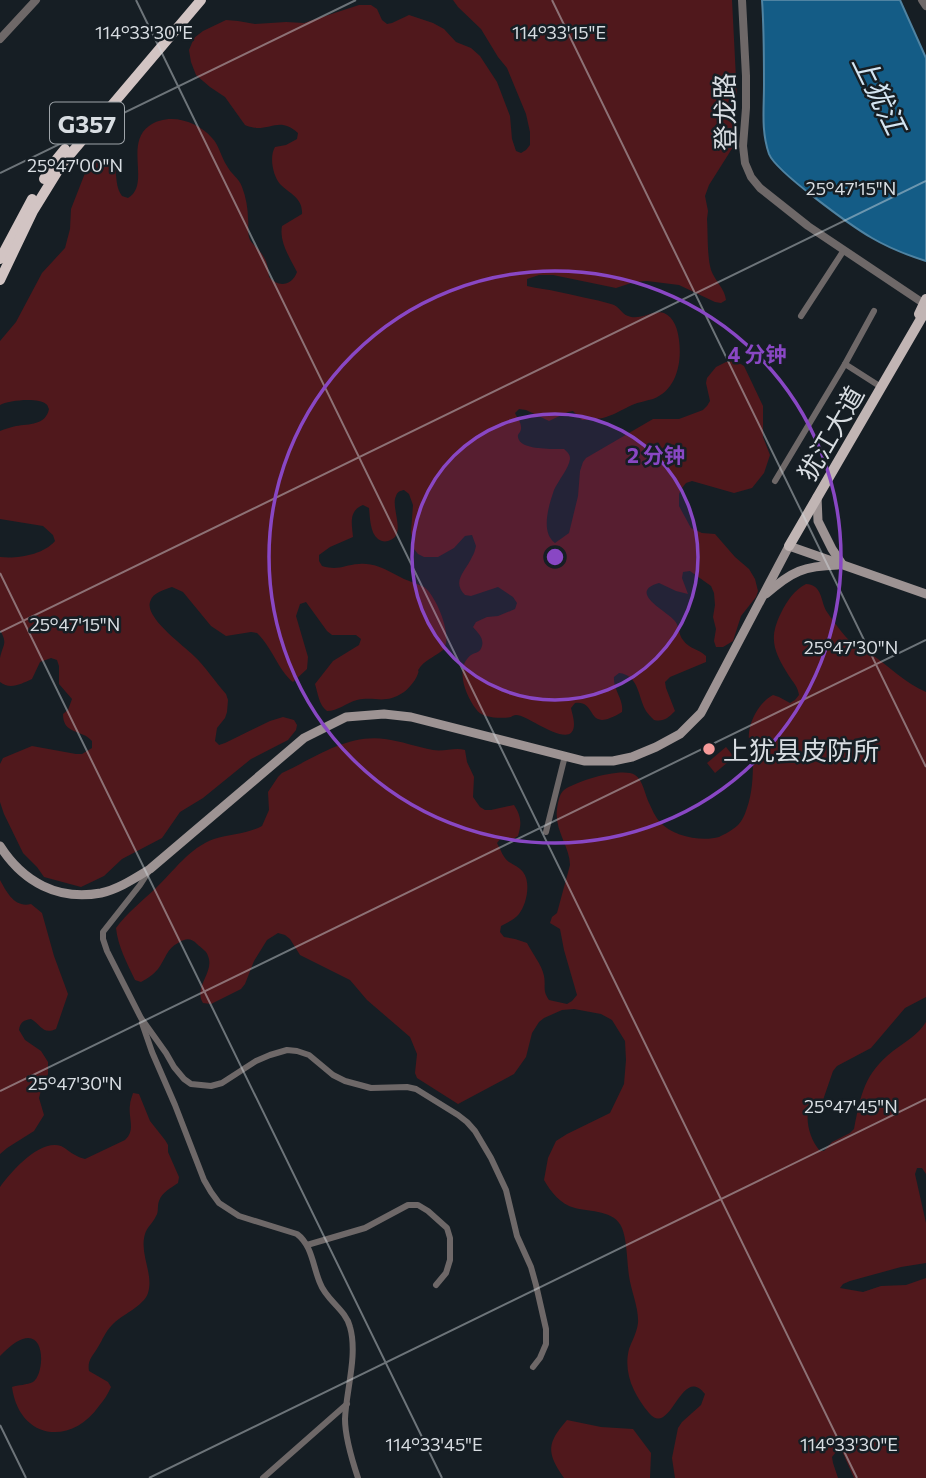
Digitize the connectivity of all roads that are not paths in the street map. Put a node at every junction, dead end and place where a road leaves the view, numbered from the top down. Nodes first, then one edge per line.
1 (36, 0) edge
2 (191, 0) edge
3 (201, 0) edge
4 (742, 0) edge
5 (922, 0) edge
6 (926, 6) edge
7 (0, 39) edge
8 (844, 250) junction
9 (0, 259) edge
10 (0, 280) edge
11 (925, 304) edge
12 (874, 311) dead end
13 (801, 316) dead end
14 (845, 364) junction
15 (881, 387) junction
16 (775, 481) dead end
17 (817, 497) junction
18 (789, 546) junction
19 (844, 565) junction
20 (926, 594) edge
21 (761, 599) junction
22 (565, 756) junction
23 (546, 832) dead end
24 (0, 846) edge
25 (150, 869) junction
26 (141, 1018) junction
27 (307, 1245) junction
28 (436, 1285) dead end
29 (533, 1367) dead end
30 (347, 1404) junction
31 (264, 1478) edge
32 (358, 1478) edge

1 - 7 street
2 - 9 highway, G357
3 - 10 highway, G357
4 - 8 street, 登龙路
5 - 6 street
8 - 11 street, 登龙路
8 - 13 street
11 - 15 main road, 犹江大道
12 - 14 street
14 - 15 street
14 - 16 street
15 - 17 main road, 犹江大道
17 - 18 main road, 犹江大道
17 - 19 main road
18 - 19 main road
18 - 21 main road
19 - 20 main road
19 - 21 main road
21 - 22 main road
22 - 23 street
22 - 25 main road
24 - 25 main road
25 - 26 street
26 - 27 street
26 - 29 street
27 - 28 street
27 - 30 street
30 - 31 street
30 - 32 street

